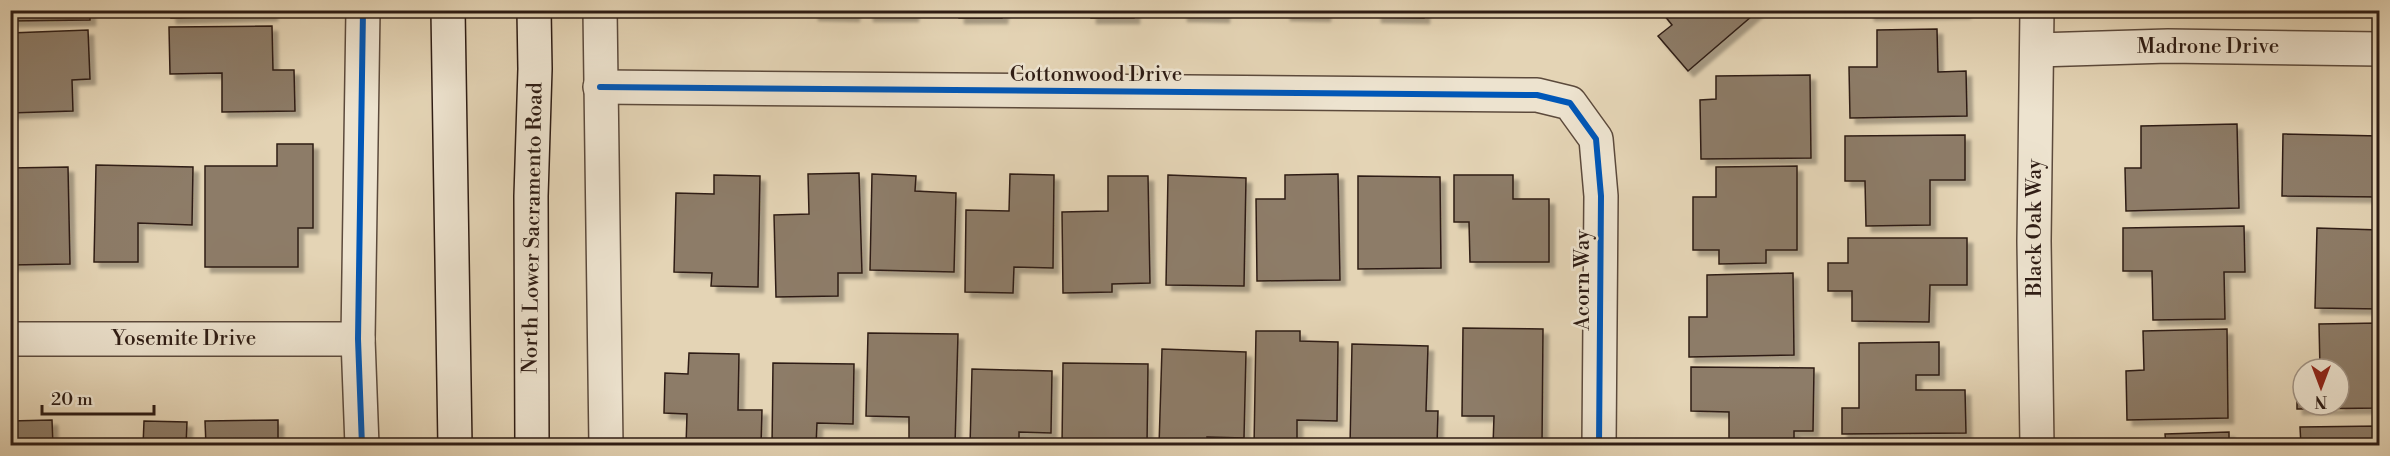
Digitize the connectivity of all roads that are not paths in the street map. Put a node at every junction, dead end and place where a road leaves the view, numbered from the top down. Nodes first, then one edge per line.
1 (363, 10) edge
2 (448, 10) edge
3 (534, 10) edge
4 (600, 10) edge
5 (2037, 10) edge
6 (2379, 49) edge
7 (2037, 50) junction
8 (600, 87) junction
9 (1582, 119) joint
10 (10, 339) edge
11 (358, 339) junction
12 (362, 446) edge
13 (455, 446) edge
14 (532, 446) edge
15 (606, 446) edge
16 (1599, 446) edge
17 (2037, 446) edge

1 - 11 street
2 - 13 street
3 - 14 street, North Lower Sacramento Road
4 - 8 street
5 - 7 street, Black Oak Way
6 - 7 street, Madrone Drive
7 - 17 street, Black Oak Way
8 - 9 street, Cottonwood Drive
8 - 15 street
9 - 16 street, Acorn Way
10 - 11 street, Yosemite Drive
11 - 12 street

